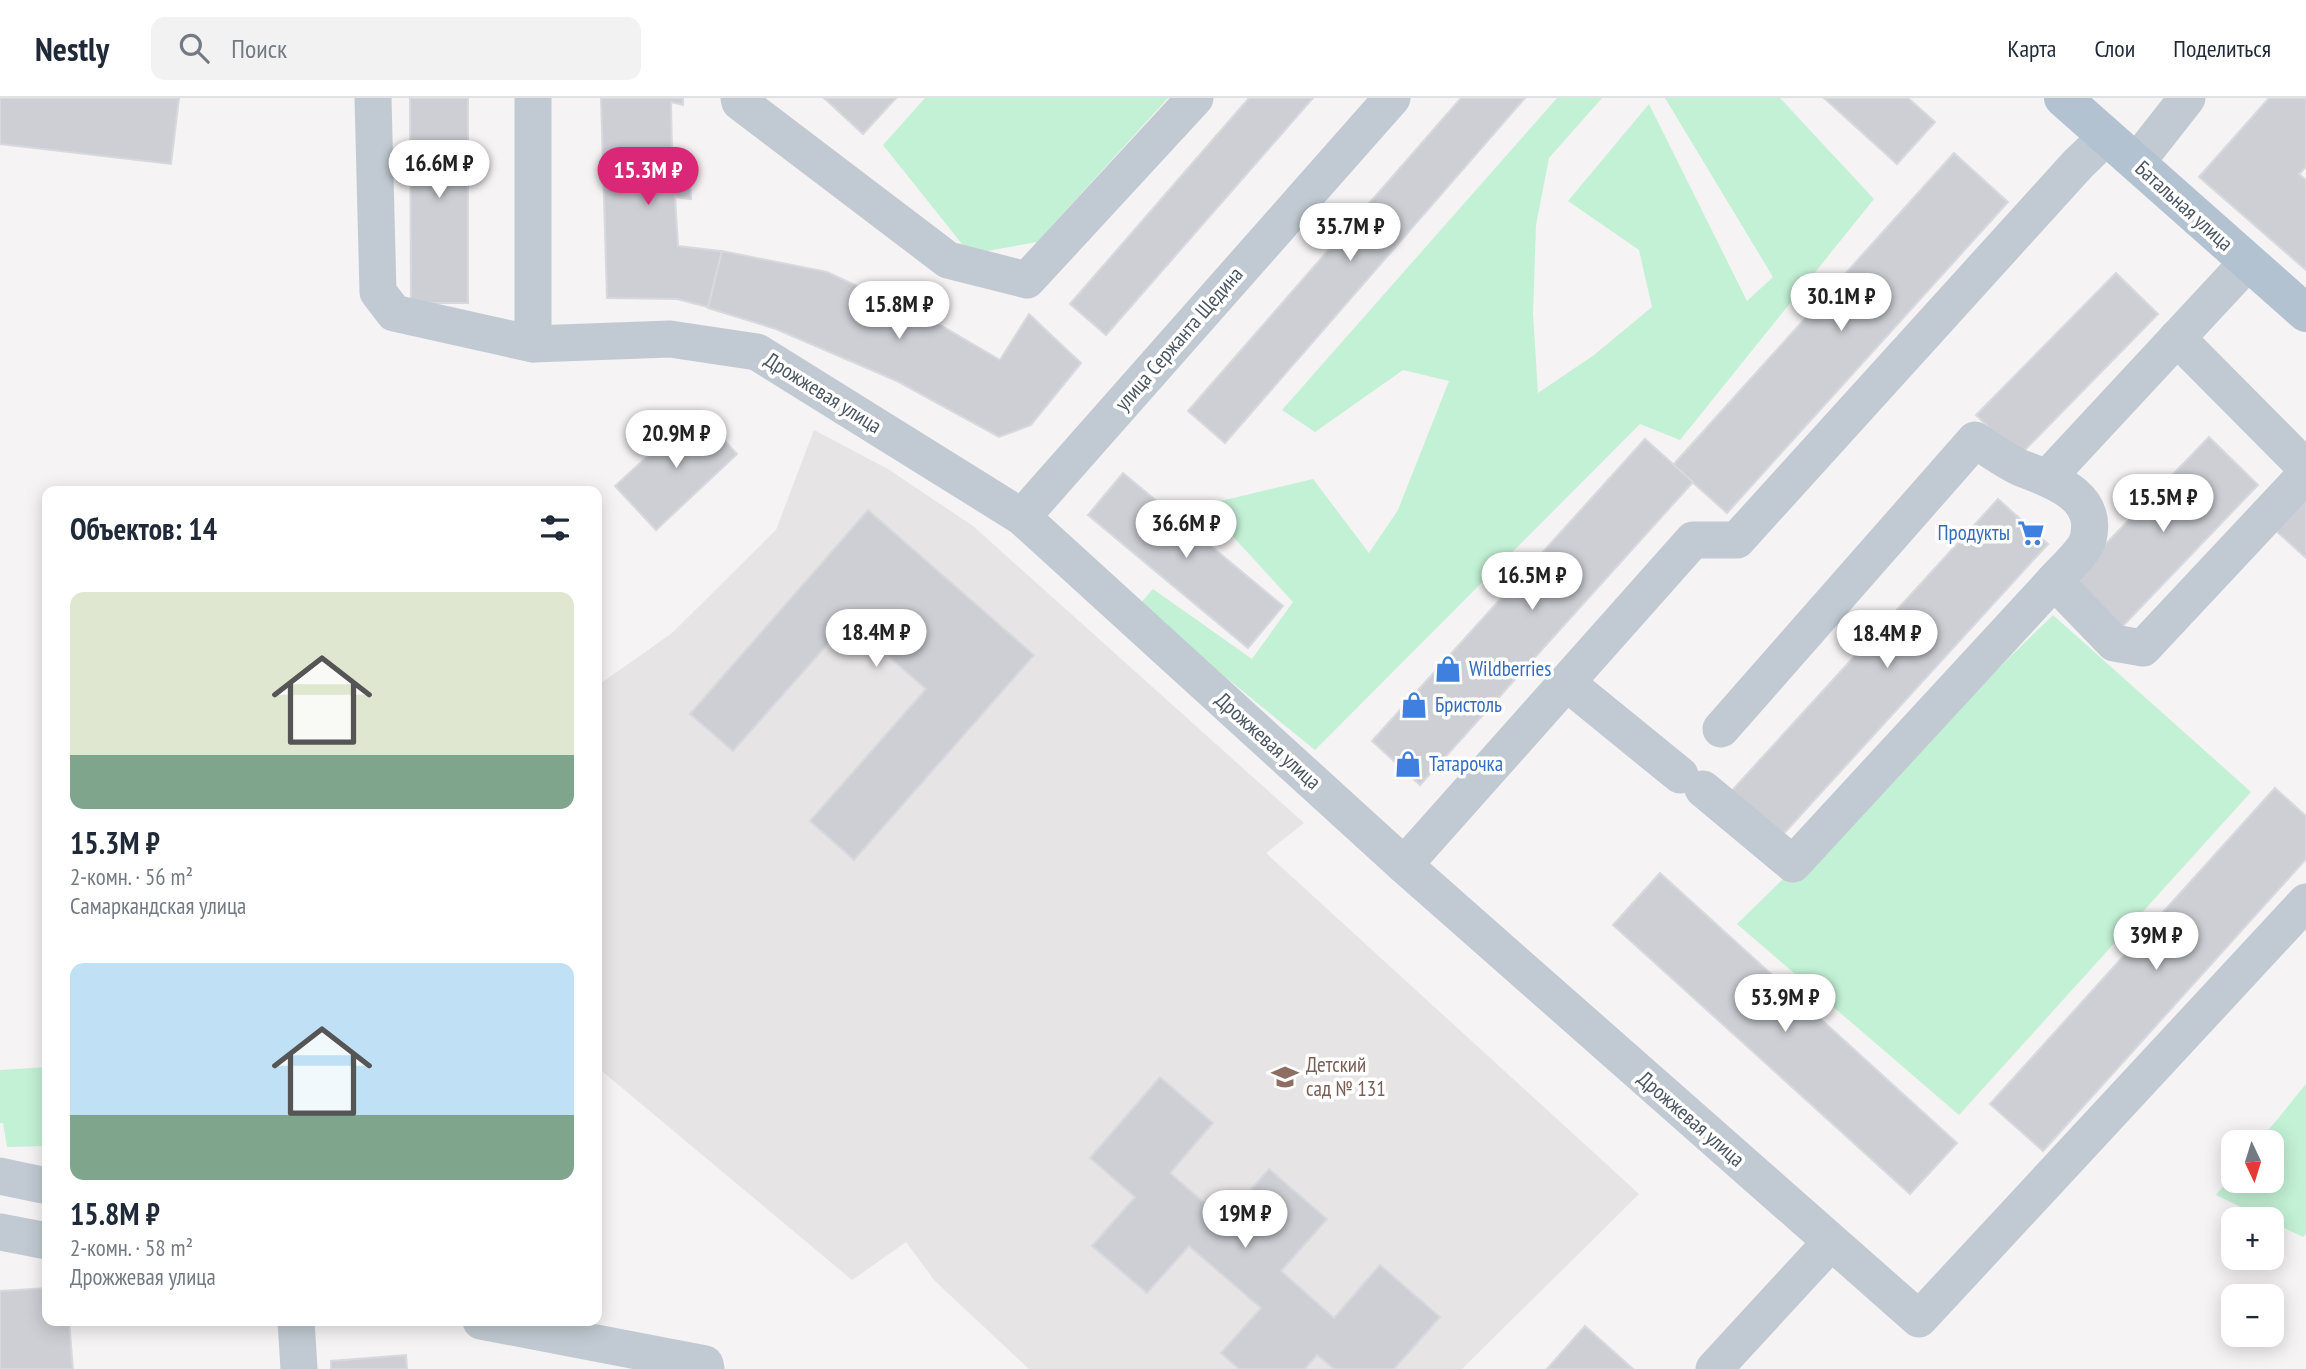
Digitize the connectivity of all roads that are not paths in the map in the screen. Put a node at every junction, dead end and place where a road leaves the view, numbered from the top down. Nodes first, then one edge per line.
1 (373, 98) edge
2 (533, 98) edge
3 (739, 98) edge
4 (1195, 98) edge
5 (1392, 98) edge
6 (2063, 98) edge
7 (2187, 98) edge
8 (2106, 137) junction
9 (2136, 163) junction
10 (2247, 263) junction
11 (2306, 313) edge
12 (2177, 338) junction
13 (533, 344) junction
14 (2306, 468) edge
15 (2306, 474) edge
16 (2048, 477) junction
17 (1022, 517) junction
18 (2054, 581) junction
19 (1567, 683) junction
20 (1721, 729) dead end
21 (1404, 865) junction
22 (2306, 902) edge
23 (0, 1177) edge
24 (42, 1185) edge
25 (0, 1232) edge
26 (42, 1240) edge
27 (1831, 1242) junction
28 (296, 1326) edge
29 (507, 1326) edge
30 (299, 1369) edge
31 (706, 1369) edge
32 (1714, 1369) edge

1 - 13 street, Дрожжевая улица
2 - 13 street
3 - 4 street
5 - 17 street, улица Сержанта Щедина
6 - 8 main road, Батальная улица
7 - 9 street
8 - 9 main road, Батальная улица
8 - 19 street
9 - 10 main road, Батальная улица
10 - 11 main road, Батальная улица
10 - 12 street
12 - 14 street
12 - 16 street
13 - 17 street, Дрожжевая улица
15 - 18 street
16 - 18 street
16 - 20 street
17 - 21 street, Дрожжевая улица
18 - 19 street
19 - 21 street
21 - 27 street, Дрожжевая улица
22 - 27 street, Дрожжевая улица
23 - 24 street
25 - 26 street
27 - 32 street
28 - 30 street
29 - 31 street

